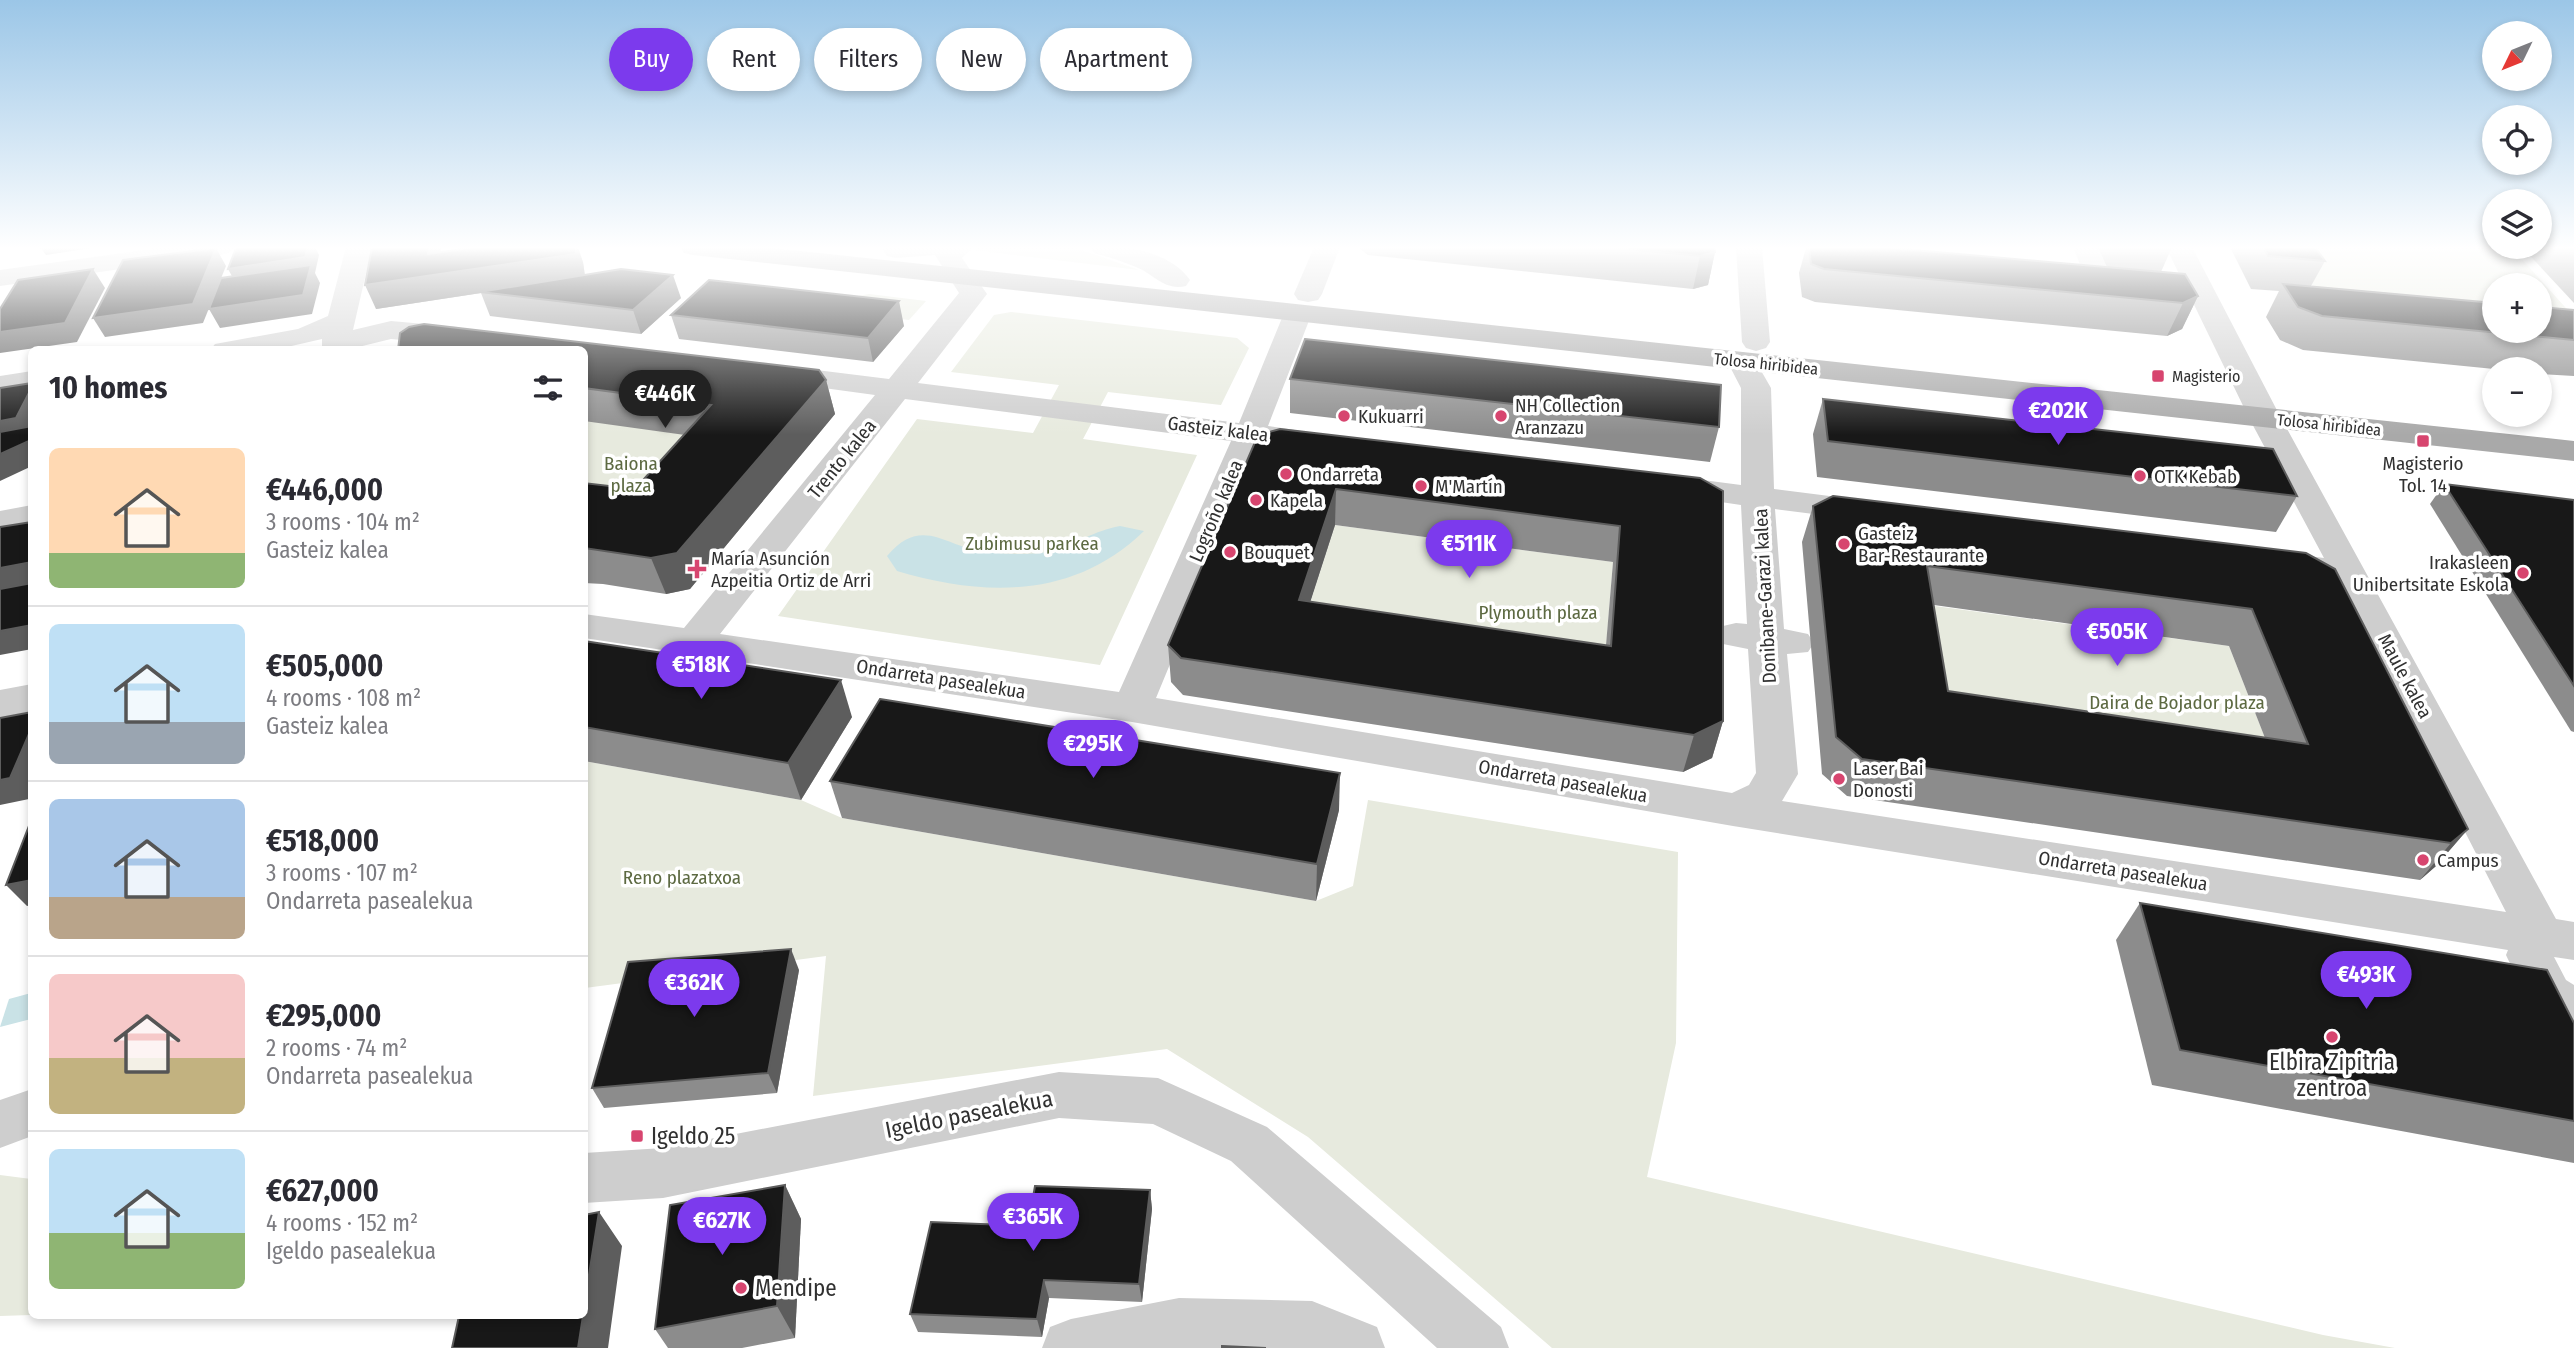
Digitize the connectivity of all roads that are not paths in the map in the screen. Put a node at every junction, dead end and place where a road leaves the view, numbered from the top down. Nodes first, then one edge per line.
1 (343, 310) edge
2 (961, 310) edge
3 (1301, 310) edge
4 (1358, 310) edge
5 (1749, 310) edge
6 (2211, 310) edge
7 (336, 338) edge
8 (491, 340) edge
9 (250, 346) edge
10 (1749, 352) junction
11 (746, 371) edge
12 (28, 381) edge
13 (0, 385) edge
14 (898, 390) junction
15 (2260, 407) junction
16 (2574, 428) edge
17 (1250, 433) junction
18 (1334, 444) edge
19 (2574, 451) edge
20 (1647, 483) edge
21 (1759, 496) junction
22 (1877, 503) edge
23 (28, 517) edge
24 (0, 521) edge
25 (2248, 559) edge
26 (2350, 573) junction
27 (588, 627) edge
28 (694, 641) junction
29 (28, 698) edge
30 (0, 704) edge
31 (1132, 708) junction
32 (1733, 810) junction
33 (2558, 938) edge
34 (2574, 1012) edge
35 (28, 1114) edge
36 (0, 1125) edge
37 (28, 1132) edge
38 (588, 1178) edge
39 (1071, 1348) edge
40 (1356, 1348) edge
41 (1480, 1348) edge

1 - 7 street
2 - 14 street, Trento kalea
3 - 17 street, Logroño kalea
4 - 10 main road, Tolosa hiribidea
5 - 10 street, Donibane-Garazi kalea
6 - 15 street, Maule kalea
7 - 8 street
7 - 9 street
10 - 15 main road, Tolosa hiribidea
10 - 21 street, Donibane-Garazi kalea
11 - 14 street, Gasteiz kalea
12 - 13 street
14 - 17 street, Gasteiz kalea
14 - 28 street, Trento kalea
15 - 16 main road, Tolosa hiribidea
15 - 19 main road, Tolosa hiribidea
15 - 26 street, Maule kalea
17 - 18 street, Gasteiz kalea
17 - 31 street, Logroño kalea
20 - 21 street
21 - 22 street
21 - 32 street, Donibane-Garazi kalea
23 - 24 street
25 - 26 street
26 - 33 street, Maule kalea
27 - 28 street, Ondarreta pasealekua
28 - 31 street, Ondarreta pasealekua
29 - 30 street
31 - 32 street, Ondarreta pasealekua
32 - 33 street, Ondarreta pasealekua
33 - 34 street
35 - 36 street
36 - 37 street
38 - 41 street, Igeldo pasealekua
39 - 40 street

